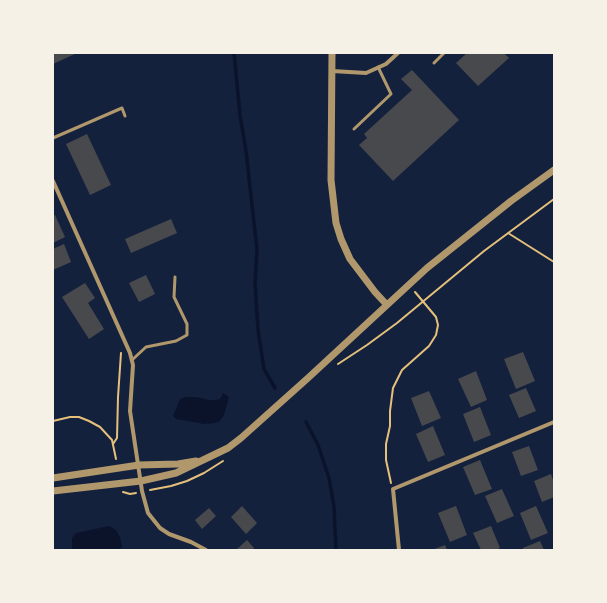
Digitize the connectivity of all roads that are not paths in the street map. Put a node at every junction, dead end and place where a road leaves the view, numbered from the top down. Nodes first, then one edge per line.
1 (332, 53) edge
2 (398, 53) edge
3 (444, 53) edge
4 (434, 63) dead end
5 (378, 67) junction
6 (332, 71) junction
7 (126, 116) dead end
8 (354, 129) dead end
9 (53, 138) edge
10 (554, 170) edge
11 (53, 181) edge
12 (175, 277) dead end
13 (387, 305) junction
14 (132, 360) junction
15 (554, 422) edge
16 (204, 460) junction
17 (139, 465) junction
18 (53, 478) edge
19 (141, 481) junction
20 (53, 491) edge
21 (206, 550) edge
22 (399, 550) edge

1 - 6 street
2 - 5 street
3 - 4 lane
5 - 6 street
5 - 8 lane
6 - 13 street
7 - 9 lane
10 - 13 street
11 - 14 street
12 - 14 lane
13 - 16 street
14 - 17 street
15 - 22 street
16 - 17 street
16 - 19 street
17 - 18 street
17 - 19 street
19 - 20 street
19 - 21 street

